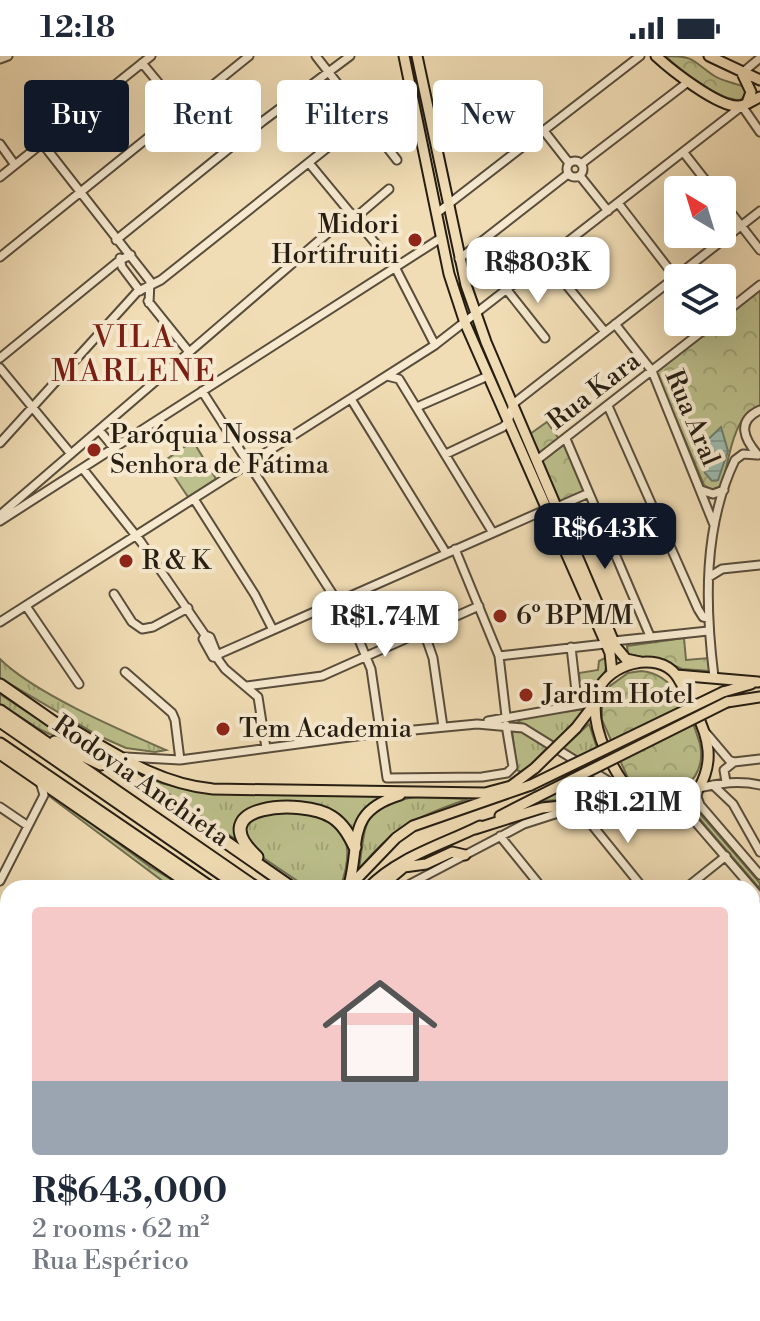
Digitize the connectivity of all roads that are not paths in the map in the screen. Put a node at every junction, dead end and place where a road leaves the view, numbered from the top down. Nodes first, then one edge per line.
1 (8, 56) edge
2 (151, 56) edge
3 (249, 56) edge
4 (316, 56) edge
5 (350, 56) edge
6 (404, 56) edge
7 (417, 56) edge
8 (640, 56) edge
9 (656, 56) edge
10 (709, 56) edge
11 (760, 58) edge
12 (0, 59) edge
13 (142, 63) junction
14 (328, 71) junction
15 (742, 73) junction
16 (121, 80) edge
17 (156, 80) edge
18 (219, 80) edge
19 (335, 80) edge
20 (410, 80) edge
21 (760, 80) edge
22 (688, 82) junction
23 (760, 97) edge
24 (723, 102) junction
25 (745, 104) junction
26 (417, 116) edge
27 (721, 123) junction
28 (544, 131) junction
29 (760, 132) edge
30 (145, 139) edge
31 (0, 144) edge
32 (31, 152) edge
33 (49, 152) edge
34 (322, 152) edge
35 (391, 152) edge
36 (684, 153) junction
37 (397, 160) dead end
38 (309, 163) junction
39 (569, 163) junction
40 (581, 164) junction
41 (15, 165) junction
42 (568, 174) junction
43 (580, 176) junction
44 (702, 176) edge
45 (0, 177) edge
46 (389, 189) dead end
47 (79, 193) junction
48 (618, 203) junction
49 (447, 205) junction
50 (608, 211) junction
51 (760, 211) edge
52 (437, 213) junction
53 (353, 215) junction
54 (736, 219) edge
55 (741, 225) junction
56 (441, 238) junction
57 (117, 242) junction
58 (0, 243) edge
59 (760, 250) edge
60 (3, 254) edge
61 (131, 255) junction
62 (459, 259) junction
63 (120, 260) junction
64 (546, 260) junction
65 (665, 264) edge
66 (692, 264) edge
67 (395, 267) junction
68 (760, 285) edge
69 (150, 286) junction
70 (664, 286) edge
71 (139, 290) junction
72 (507, 290) junction
73 (149, 303) junction
74 (736, 304) edge
75 (476, 315) junction
76 (465, 323) junction
77 (615, 324) junction
78 (605, 332) junction
79 (696, 336) edge
80 (545, 338) dead end
81 (435, 345) junction
82 (189, 352) junction
83 (0, 358) edge
84 (401, 367) junction
85 (0, 368) edge
86 (652, 371) junction
87 (387, 376) junction
88 (488, 376) junction
89 (399, 379) junction
90 (202, 391) junction
91 (351, 399) junction
92 (513, 404) junction
93 (608, 406) junction
94 (32, 407) junction
95 (417, 407) junction
96 (760, 410) edge
97 (508, 422) junction
98 (99, 430) junction
99 (566, 439) junction
100 (0, 443) edge
101 (114, 448) junction
102 (71, 454) junction
103 (446, 454) junction
104 (759, 457) edge
105 (537, 460) junction
106 (250, 463) junction
107 (83, 469) junction
108 (701, 490) junction
109 (724, 490) junction
110 (589, 493) junction
111 (194, 499) junction
112 (15, 502) junction
113 (557, 507) junction
114 (21, 510) junction
115 (545, 510) junction
116 (0, 518) edge
117 (714, 527) junction
118 (493, 533) junction
119 (136, 535) junction
120 (455, 549) junction
121 (446, 553) junction
122 (710, 558) junction
123 (760, 565) edge
124 (722, 569) junction
125 (708, 579) junction
126 (114, 594) dead end
127 (339, 600) junction
128 (26, 606) junction
129 (479, 606) junction
130 (188, 608) junction
131 (708, 618) junction
132 (0, 622) edge
133 (273, 630) junction
134 (708, 631) junction
135 (424, 632) junction
136 (650, 636) junction
137 (610, 642) junction
138 (571, 647) junction
139 (218, 656) junction
140 (499, 656) junction
141 (368, 657) junction
142 (640, 662) junction
143 (125, 672) dead end
144 (612, 673) junction
145 (676, 675) junction
146 (714, 677) junction
147 (759, 682) edge
148 (266, 683) junction
149 (79, 684) dead end
150 (0, 685) edge
151 (247, 686) junction
152 (16, 696) junction
153 (725, 697) junction
154 (760, 697) edge
155 (260, 700) junction
156 (577, 700) dead end
157 (596, 702) junction
158 (0, 711) edge
159 (506, 720) junction
160 (0, 721) edge
161 (703, 726) junction
162 (443, 727) junction
163 (24, 728) junction
164 (380, 733) junction
165 (0, 744) edge
166 (266, 748) junction
167 (0, 753) edge
168 (120, 757) junction
169 (760, 759) edge
170 (180, 760) junction
171 (734, 762) junction
172 (128, 776) junction
173 (37, 778) junction
174 (736, 781) junction
175 (726, 782) junction
176 (713, 785) junction
177 (760, 785) edge
178 (699, 788) junction
179 (411, 792) junction
180 (59, 793) junction
181 (44, 795) junction
182 (637, 799) junction
183 (600, 802) junction
184 (670, 802) junction
185 (587, 803) junction
186 (733, 804) junction
187 (0, 807) edge
188 (28, 826) junction
189 (475, 829) junction
190 (500, 836) junction
191 (444, 841) junction
192 (355, 847) junction
193 (760, 852) edge
194 (465, 855) junction
195 (726, 856) junction
196 (404, 867) junction
197 (760, 875) edge
198 (1, 880) edge
199 (184, 880) edge
200 (199, 880) edge
201 (230, 880) edge
202 (244, 880) edge
203 (281, 880) edge
204 (283, 880) edge
205 (349, 880) edge
206 (356, 880) edge
207 (378, 880) edge
208 (389, 880) edge
209 (418, 880) edge
210 (536, 880) edge
211 (637, 880) edge
212 (696, 880) edge
213 (746, 880) edge

1 - 12 street
2 - 13 street
3 - 18 street
4 - 14 street
5 - 14 street
6 - 20 main road
7 - 49 main road
8 - 28 street
9 - 22 main road
10 - 15 main road
11 - 15 street
13 - 16 street
13 - 17 street
14 - 19 street
14 - 57 street
15 - 21 main road
15 - 25 main road
22 - 24 main road
22 - 40 street
23 - 25 main road
24 - 25 main road
24 - 27 street
25 - 27 street
25 - 29 street
26 - 52 main road
27 - 36 street
28 - 39 street
28 - 49 street
30 - 47 street
31 - 41 street
32 - 41 street
33 - 47 street
34 - 38 street
35 - 37 street
36 - 44 street
36 - 48 street
38 - 53 street
38 - 69 street
39 - 40 street
39 - 42 street
40 - 43 street
41 - 45 street
42 - 43 street
42 - 62 street
43 - 50 street
46 - 53 street
47 - 57 street
47 - 60 street
48 - 50 street
48 - 65 street
49 - 52 street
49 - 62 main road
50 - 64 street
51 - 55 street
52 - 56 main road
53 - 67 street
53 - 82 street
54 - 55 street
55 - 59 street
55 - 66 street
56 - 67 street
56 - 76 main road
57 - 61 street
57 - 63 street
58 - 60 street
61 - 63 street
61 - 69 street
62 - 75 main road
63 - 71 street
63 - 83 street
64 - 72 street
64 - 78 street
67 - 81 street
67 - 90 street
68 - 74 street
69 - 71 street
69 - 73 street
70 - 77 street
71 - 73 street
71 - 94 street
72 - 75 street
72 - 80 street
73 - 82 street
75 - 76 street
75 - 92 main road
76 - 81 street
76 - 88 main road
77 - 78 street
77 - 86 street, Rua Aral
78 - 92 street
79 - 86 street, Rua Kara
81 - 84 street
82 - 98 street
84 - 87 street
84 - 89 street
85 - 94 street
86 - 93 street, Rua Kara
86 - 108 street, Rua Aral
87 - 89 street
87 - 91 street
88 - 95 street
88 - 97 main road
89 - 95 street
90 - 101 street
90 - 106 street
91 - 106 street
91 - 121 street
92 - 97 street
92 - 105 main road
93 - 99 street, Rua Kara
93 - 131 street
94 - 100 street
94 - 102 street
95 - 103 street
96 - 104 street
97 - 103 street
97 - 115 main road
98 - 101 street
98 - 102 street
99 - 105 street, Rua Kara
99 - 110 street
101 - 107 street
102 - 112 street
103 - 118 street
104 - 109 street
105 - 113 main road
106 - 111 street
106 - 127 street
107 - 114 street
107 - 119 street
108 - 109 street, Rua Aral
108 - 117 street, Rua Aral
109 - 117 street
110 - 113 street
110 - 136 street
111 - 119 street
111 - 133 street
112 - 114 street
112 - 116 street
113 - 137 main road
114 - 116 street
115 - 118 street
115 - 137 main road
117 - 122 street
118 - 120 street
119 - 128 street
119 - 130 street
120 - 121 street
120 - 129 street
121 - 127 street
122 - 124 street
122 - 125 street
123 - 124 street
124 - 125 street
125 - 131 street
126 - 130 street
127 - 133 street
127 - 141 street
128 - 132 street
128 - 149 street
129 - 135 street
129 - 140 street
130 - 139 street
131 - 134 street
133 - 139 street
134 - 136 street
134 - 146 street
135 - 141 street
135 - 162 street
136 - 137 street
137 - 138 street
137 - 142 main road
137 - 144 main road
138 - 140 street
138 - 156 street
139 - 151 street
140 - 159 street
141 - 148 street
141 - 164 street
142 - 144 main road
142 - 145 main road
143 - 170 street
144 - 157 main road
145 - 146 main road
145 - 161 main road
146 - 147 main road
147 - 153 main road
148 - 151 street
148 - 155 street
150 - 152 highway
151 - 155 street
152 - 168 main road
152 - 172 highway
153 - 154 main road
153 - 189 main road, bridge
153 - 206 main road, bridge
155 - 166 street
157 - 159 street
157 - 179 main road, bridge
157 - 182 main road
158 - 163 highway, Rodovia Anchieta
159 - 162 street
159 - 164 street
159 - 182 street
160 - 201 highway, Rodovia Anchieta
161 - 171 street
161 - 178 main road
162 - 164 street
163 - 172 highway
163 - 202 highway, Rodovia Anchieta
164 - 166 street
165 - 200 highway
166 - 170 street
167 - 173 highway
168 - 170 street
168 - 179 main road
169 - 171 street
171 - 175 street
172 - 203 highway
173 - 180 highway
173 - 181 street
174 - 175 street
174 - 177 street
174 - 186 street
175 - 176 street
176 - 178 street
176 - 186 street
178 - 184 main road
178 - 197 street
179 - 192 main road
180 - 181 street
180 - 199 highway
181 - 188 street
182 - 183 main road
182 - 184 main road
183 - 185 main road
183 - 211 street
184 - 195 street
185 - 189 main road
185 - 190 street
186 - 193 street
187 - 188 street
188 - 198 street
189 - 191 main road
190 - 194 street
190 - 210 street
191 - 196 main road
191 - 207 main road
192 - 204 highway
192 - 205 main road
194 - 196 main road
194 - 209 street
195 - 212 street
195 - 213 street
196 - 208 main road

